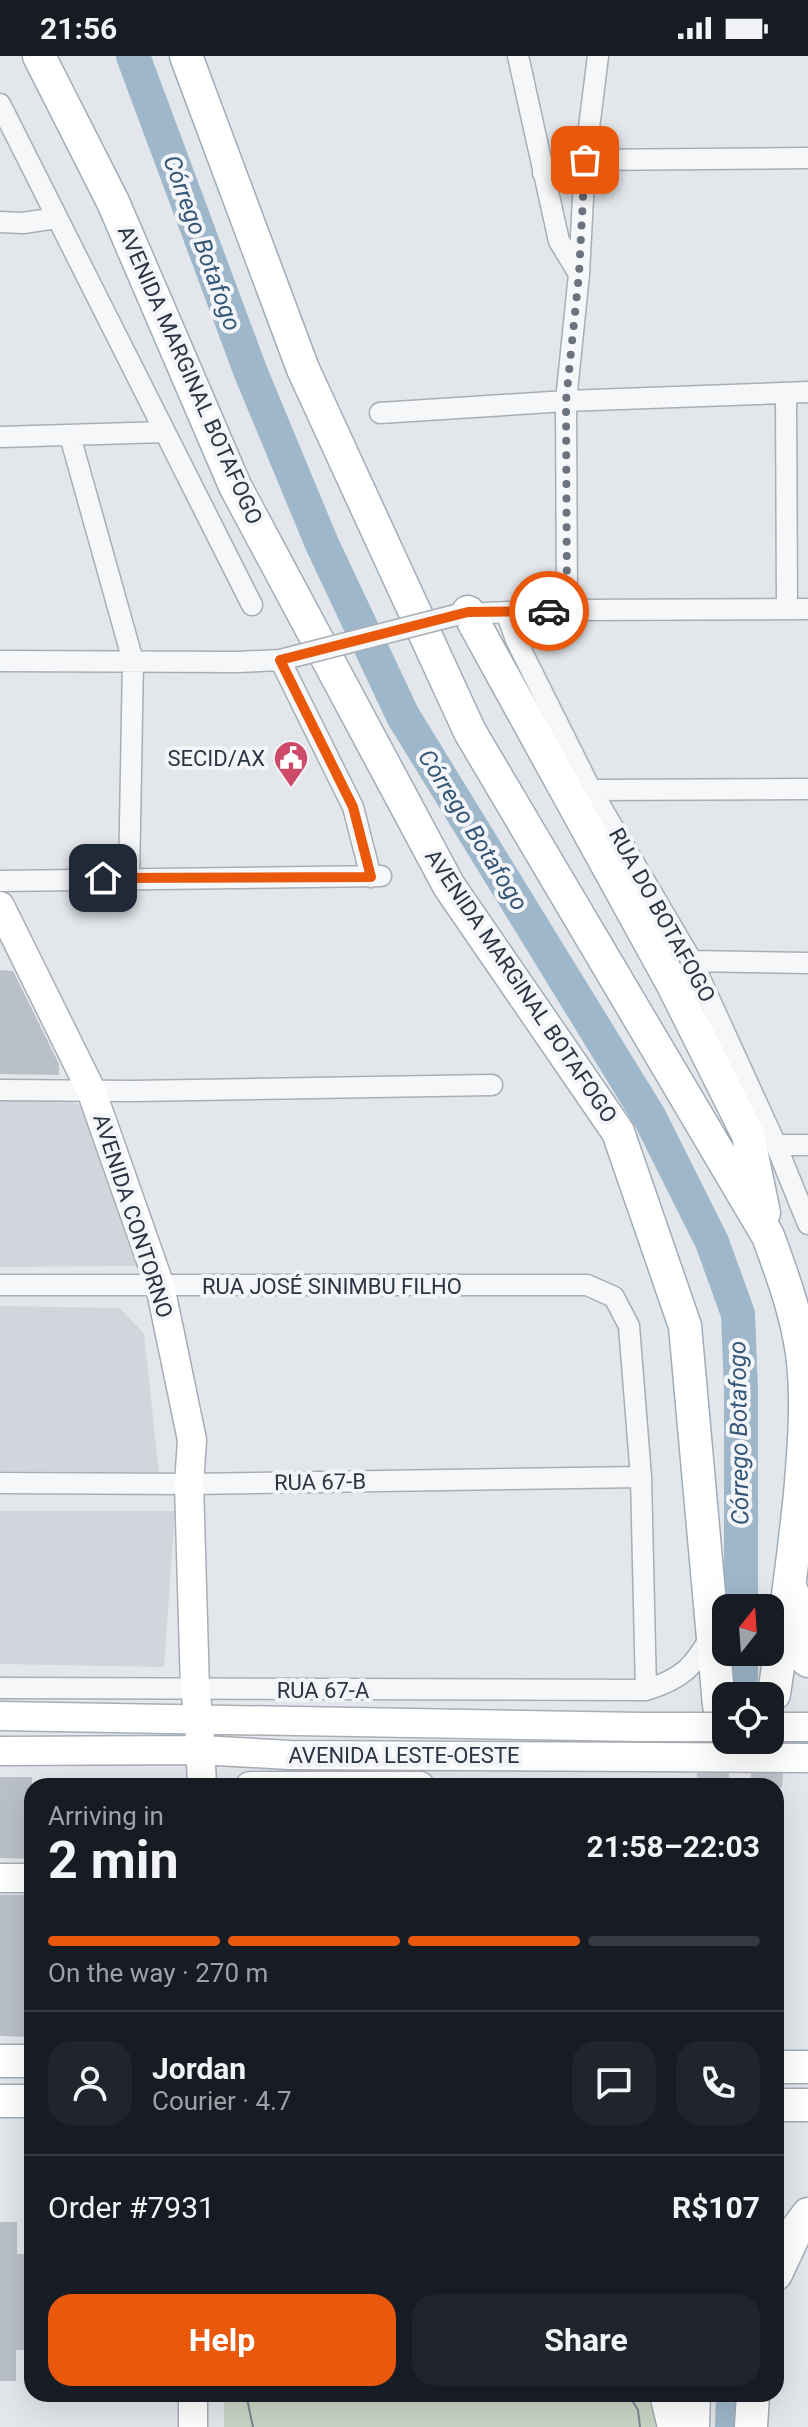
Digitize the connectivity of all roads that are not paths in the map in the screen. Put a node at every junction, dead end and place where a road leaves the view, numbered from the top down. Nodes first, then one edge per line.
1 (39, 56) edge
2 (186, 56) edge
3 (518, 56) edge
4 (598, 56) edge
5 (0, 104) edge
6 (808, 158) edge
7 (585, 160) junction
8 (543, 173) junction
9 (57, 218) junction
10 (0, 222) edge
11 (579, 274) junction
12 (808, 392) edge
13 (786, 393) junction
14 (566, 401) junction
15 (380, 413) dead end
16 (165, 432) junction
17 (70, 436) junction
18 (0, 437) edge
19 (252, 605) dead end
20 (798, 609) edge
21 (567, 610) junction
22 (506, 612) junction
23 (462, 613) junction
24 (288, 658) junction
25 (0, 661) edge
26 (133, 661) junction
27 (808, 789) edge
28 (591, 790) junction
29 (129, 878) junction
30 (0, 881) edge
31 (0, 906) edge
32 (692, 961) junction
33 (808, 963) edge
34 (492, 1085) dead end
35 (0, 1090) edge
36 (91, 1090) junction
37 (776, 1145) junction
38 (808, 1145) edge
39 (808, 1224) edge
40 (768, 1236) junction
41 (0, 1285) edge
42 (160, 1286) junction
43 (641, 1477) junction
44 (0, 1483) edge
45 (189, 1484) junction
46 (791, 1572) junction
47 (712, 1634) joint
48 (808, 1663) edge
49 (776, 1682) edge
50 (0, 1688) edge
51 (195, 1689) junction
52 (646, 1690) junction
53 (124, 1704) junction
54 (0, 1716) edge
55 (712, 1717) edge
56 (199, 1720) junction
57 (784, 1727) edge
58 (808, 1727) edge
59 (200, 1750) junction
60 (0, 1751) edge
61 (289, 1755) junction
62 (808, 1758) edge
63 (202, 1778) edge
64 (328, 1778) edge
65 (0, 1878) edge
66 (24, 1878) edge
67 (0, 2061) edge
68 (24, 2061) edge
69 (784, 2067) edge
70 (808, 2067) edge
71 (0, 2101) edge
72 (24, 2101) edge
73 (784, 2105) edge
74 (808, 2105) edge
75 (808, 2214) edge
76 (784, 2257) edge
77 (193, 2402) edge
78 (668, 2402) edge
79 (694, 2402) edge
80 (753, 2402) edge
81 (193, 2427) edge
82 (674, 2427) edge
83 (693, 2427) edge
84 (751, 2427) edge

1 - 47 main road, AVENIDA MARGINAL BOTAFOGO
2 - 40 main road
3 - 8 street
4 - 7 street
5 - 9 street
6 - 7 street
7 - 8 street
7 - 11 street
8 - 11 street
9 - 10 street
9 - 16 street
11 - 14 street
12 - 13 street
13 - 14 street
13 - 20 street
14 - 15 street
14 - 21 street
16 - 17 street
16 - 19 street
17 - 18 street
17 - 26 street
20 - 21 street
21 - 22 street
22 - 23 street
22 - 28 street, RUA DO BOTAFOGO
23 - 24 street, bridge
23 - 40 main road
24 - 26 street
24 - 29 street
25 - 26 street
26 - 29 street
27 - 28 street
28 - 32 street, RUA DO BOTAFOGO
29 - 30 street
31 - 36 main road, AVENIDA CONTORNO
32 - 33 street
32 - 37 street, RUA DO BOTAFOGO
34 - 36 street
35 - 36 street
36 - 42 main road, AVENIDA CONTORNO
37 - 38 street
37 - 39 street, RUA DO BOTAFOGO
40 - 46 main road
41 - 42 street, RUA JOSÉ SINIMBU FILHO
42 - 43 street, RUA JOSÉ SINIMBU FILHO
42 - 45 main road, AVENIDA CONTORNO
43 - 45 street, RUA 67-B
43 - 52 street
44 - 45 street, RUA 67-B
45 - 51 main road, AVENIDA CONTORNO
46 - 48 main road
46 - 49 main road
47 - 52 street
50 - 53 street, RUA 67-A
51 - 52 street, RUA 67-A
51 - 53 street, RUA 67-A
51 - 56 main road, AVENIDA CONTORNO
53 - 54 main road, AVENIDA LESTE-OESTE
53 - 56 main road, AVENIDA LESTE-OESTE
55 - 56 main road, AVENIDA LESTE-OESTE, bridge
56 - 59 main road, AVENIDA CONTORNO
57 - 58 main road, bridge
59 - 60 main road, AVENIDA LESTE-OESTE
59 - 61 main road, AVENIDA LESTE-OESTE
59 - 63 main road, AVENIDA CONTORNO
61 - 62 main road, AVENIDA LESTE-OESTE, bridge
61 - 64 main road
65 - 66 main road
67 - 68 main road
69 - 70 main road
71 - 72 main road
73 - 74 main road
75 - 76 main road
77 - 81 main road
78 - 82 main road
79 - 83 main road
80 - 84 main road

